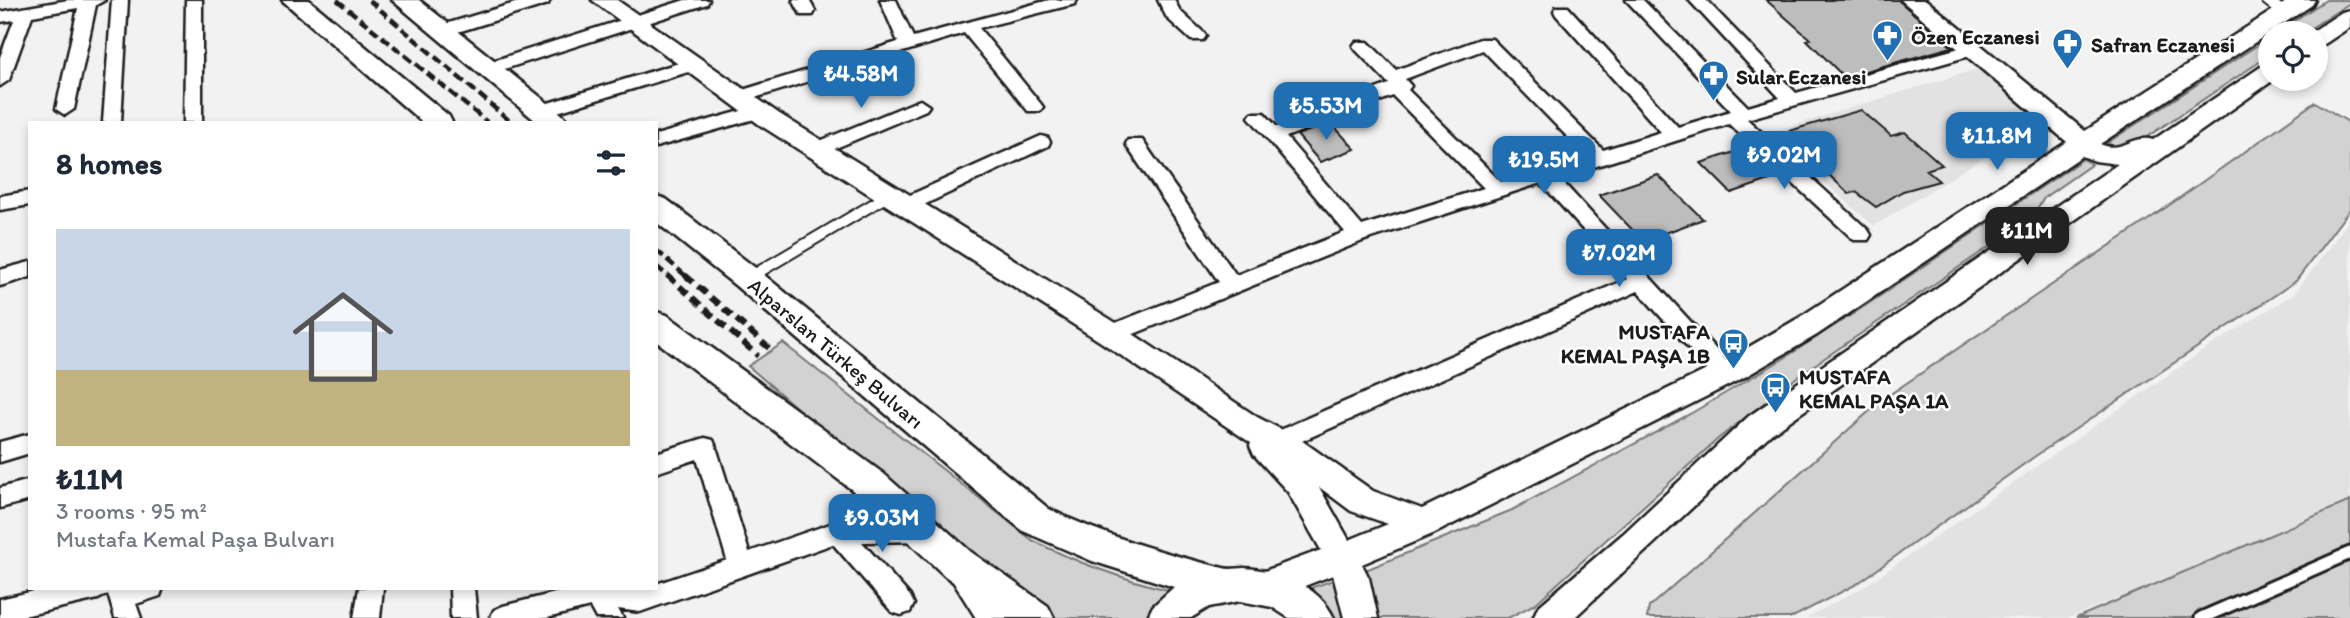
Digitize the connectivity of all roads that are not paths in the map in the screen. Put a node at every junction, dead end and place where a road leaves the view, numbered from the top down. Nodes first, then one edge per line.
1 (120, 0) edge
2 (194, 0) edge
3 (294, 0) edge
4 (404, 0) edge
5 (542, 0) edge
6 (603, 0) edge
7 (701, 0) edge
8 (888, 0) edge
9 (1069, 0) edge
10 (1166, 0) edge
11 (1634, 0) edge
12 (1697, 0) edge
13 (1912, 0) edge
14 (93, 1) edge
15 (2285, 4) edge
16 (1562, 11) dead end
17 (25, 12) junction
18 (0, 17) edge
19 (2350, 17) edge
20 (635, 23) junction
21 (968, 26) junction
22 (442, 31) junction
23 (2328, 31) edge
24 (1197, 36) dead end
25 (908, 45) junction
26 (1362, 46) dead end
27 (1974, 48) junction
28 (692, 65) junction
29 (489, 68) junction
30 (2258, 79) edge
31 (0, 80) edge
32 (1394, 83) junction
33 (1792, 100) junction
34 (749, 105) junction
35 (920, 106) dead end
36 (1034, 107) dead end
37 (65, 109) dead end
38 (1739, 115) junction
39 (548, 117) edge
40 (1258, 117) dead end
41 (2058, 118) junction
42 (112, 121) edge
43 (193, 121) edge
44 (438, 121) edge
45 (2112, 124) junction
46 (1674, 134) junction
47 (1274, 135) junction
48 (2171, 137) junction
49 (658, 140) edge
50 (1041, 142) dead end
51 (1135, 145) dead end
52 (2085, 148) junction
53 (817, 149) junction
54 (1599, 158) junction
55 (1545, 175) junction
56 (1497, 190) junction
57 (28, 198) edge
58 (897, 200) junction
59 (0, 203) edge
60 (658, 208) edge
61 (2042, 227) junction
62 (1358, 235) junction
63 (1861, 235) dead end
64 (28, 270) edge
65 (0, 278) edge
66 (747, 278) junction
67 (1641, 281) junction
68 (1232, 285) junction
69 (658, 325) edge
70 (1111, 334) junction
71 (1718, 378) junction
72 (1263, 438) junction
73 (28, 444) edge
74 (0, 452) edge
75 (658, 462) edge
76 (872, 485) junction
77 (28, 491) edge
78 (0, 498) edge
79 (1424, 523) junction
80 (926, 531) junction
81 (838, 532) junction
82 (2350, 553) edge
83 (1341, 558) junction
84 (958, 564) junction
85 (741, 566) junction
86 (1224, 585) junction
87 (1263, 587) junction
88 (144, 590) edge
89 (371, 590) edge
90 (462, 590) edge
91 (595, 591) edge
92 (656, 592) edge
93 (116, 598) edge
94 (901, 604) dead end
95 (0, 610) edge
96 (368, 618) edge
97 (464, 618) edge
98 (503, 618) edge
99 (610, 618) edge
100 (995, 618) edge
101 (1035, 618) edge
102 (1166, 618) edge
103 (1315, 618) edge
104 (1361, 618) edge
105 (1550, 618) edge
106 (2201, 618) edge

1 - 42 street
2 - 43 street
3 - 44 main road
4 - 22 main road
5 - 22 street
6 - 20 main road
7 - 20 street
8 - 25 street
9 - 21 street
10 - 24 street
11 - 38 street
12 - 33 street
13 - 27 main road
14 - 17 street
14 - 37 street
15 - 45 main road
16 - 46 street
17 - 18 street
17 - 31 street
19 - 23 main road
20 - 28 main road
20 - 29 street
21 - 25 street
21 - 36 street
22 - 29 main road
25 - 34 street
26 - 32 street
27 - 33 street
27 - 41 main road
28 - 34 main road
28 - 39 street
29 - 39 main road
30 - 48 main road
32 - 47 street
32 - 54 street
32 - 56 street
33 - 38 street
34 - 49 street
34 - 53 main road
35 - 53 street
38 - 46 street
38 - 63 street
40 - 47 street
41 - 45 main road
41 - 52 main road
45 - 52 main road
46 - 54 street
47 - 62 street
48 - 52 main road
48 - 61 main road
50 - 58 street
51 - 68 street
52 - 61 main road
52 - 71 main road
53 - 58 main road
54 - 55 street
55 - 56 street
55 - 67 street
56 - 62 street
57 - 59 street
58 - 66 lane
58 - 70 main road
60 - 66 main road, Alparslan Türkeş Bulvarı
61 - 105 main road
62 - 68 street
64 - 65 street
66 - 86 main road, Alparslan Türkeş Bulvarı
67 - 71 street
67 - 72 street
68 - 70 street
69 - 76 main road
70 - 72 main road
71 - 79 main road
72 - 79 main road
72 - 83 main road
73 - 74 street
75 - 85 street
76 - 80 main road
76 - 81 street
77 - 78 street
79 - 83 main road
80 - 81 street
80 - 84 main road
81 - 85 street
81 - 94 street
82 - 106 lane
83 - 87 main road
83 - 104 main road
84 - 100 main road
84 - 101 main road
85 - 92 street
86 - 87 main road
86 - 102 main road
87 - 103 main road
88 - 93 street
89 - 96 street
90 - 97 street
91 - 92 street
91 - 98 street
91 - 99 street
93 - 95 street

